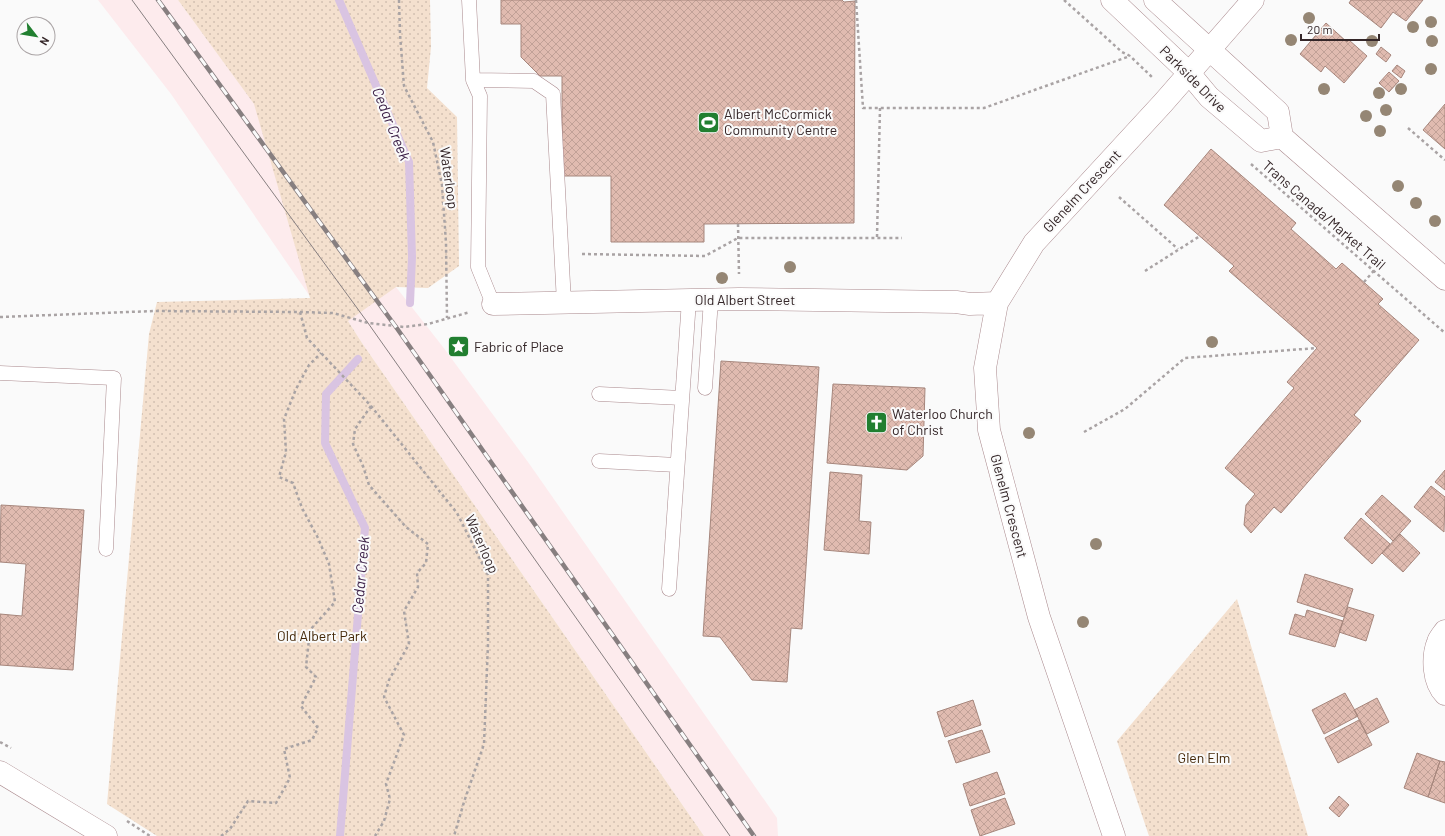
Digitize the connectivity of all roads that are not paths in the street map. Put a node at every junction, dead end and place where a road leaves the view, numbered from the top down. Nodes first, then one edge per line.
1 (469, 0) edge
2 (1112, 0) edge
3 (1155, 0) edge
4 (1253, 0) edge
5 (1210, 50) junction
6 (1189, 73) junction
7 (473, 80) junction
8 (1282, 137) junction
9 (1445, 280) edge
10 (711, 299) junction
11 (689, 300) junction
12 (997, 302) junction
13 (564, 303) junction
14 (493, 304) joint
15 (0, 373) edge
16 (705, 388) dead end
17 (598, 394) dead end
18 (682, 398) junction
19 (599, 461) dead end
20 (677, 465) junction
21 (106, 549) dead end
22 (669, 589) dead end
23 (1445, 631) edge
24 (1445, 694) edge
25 (0, 772) edge
26 (106, 836) edge
27 (1114, 836) edge

1 - 7 lane
2 - 6 street, Parkside Drive
3 - 5 street
4 - 5 street, Glenelm Crescent
5 - 6 street, Glenelm Crescent
5 - 8 street
6 - 8 street, Parkside Drive
6 - 12 street, Glenelm Crescent
7 - 13 lane
7 - 14 lane
8 - 9 street
10 - 11 street, Old Albert Street
10 - 12 street, Old Albert Street
10 - 16 lane
11 - 13 street, Old Albert Street
11 - 18 lane
12 - 27 street, Glenelm Crescent
13 - 14 street, Old Albert Street
15 - 21 lane
17 - 18 lane
18 - 20 lane
19 - 20 lane
20 - 22 lane
23 - 24 street
25 - 26 street

